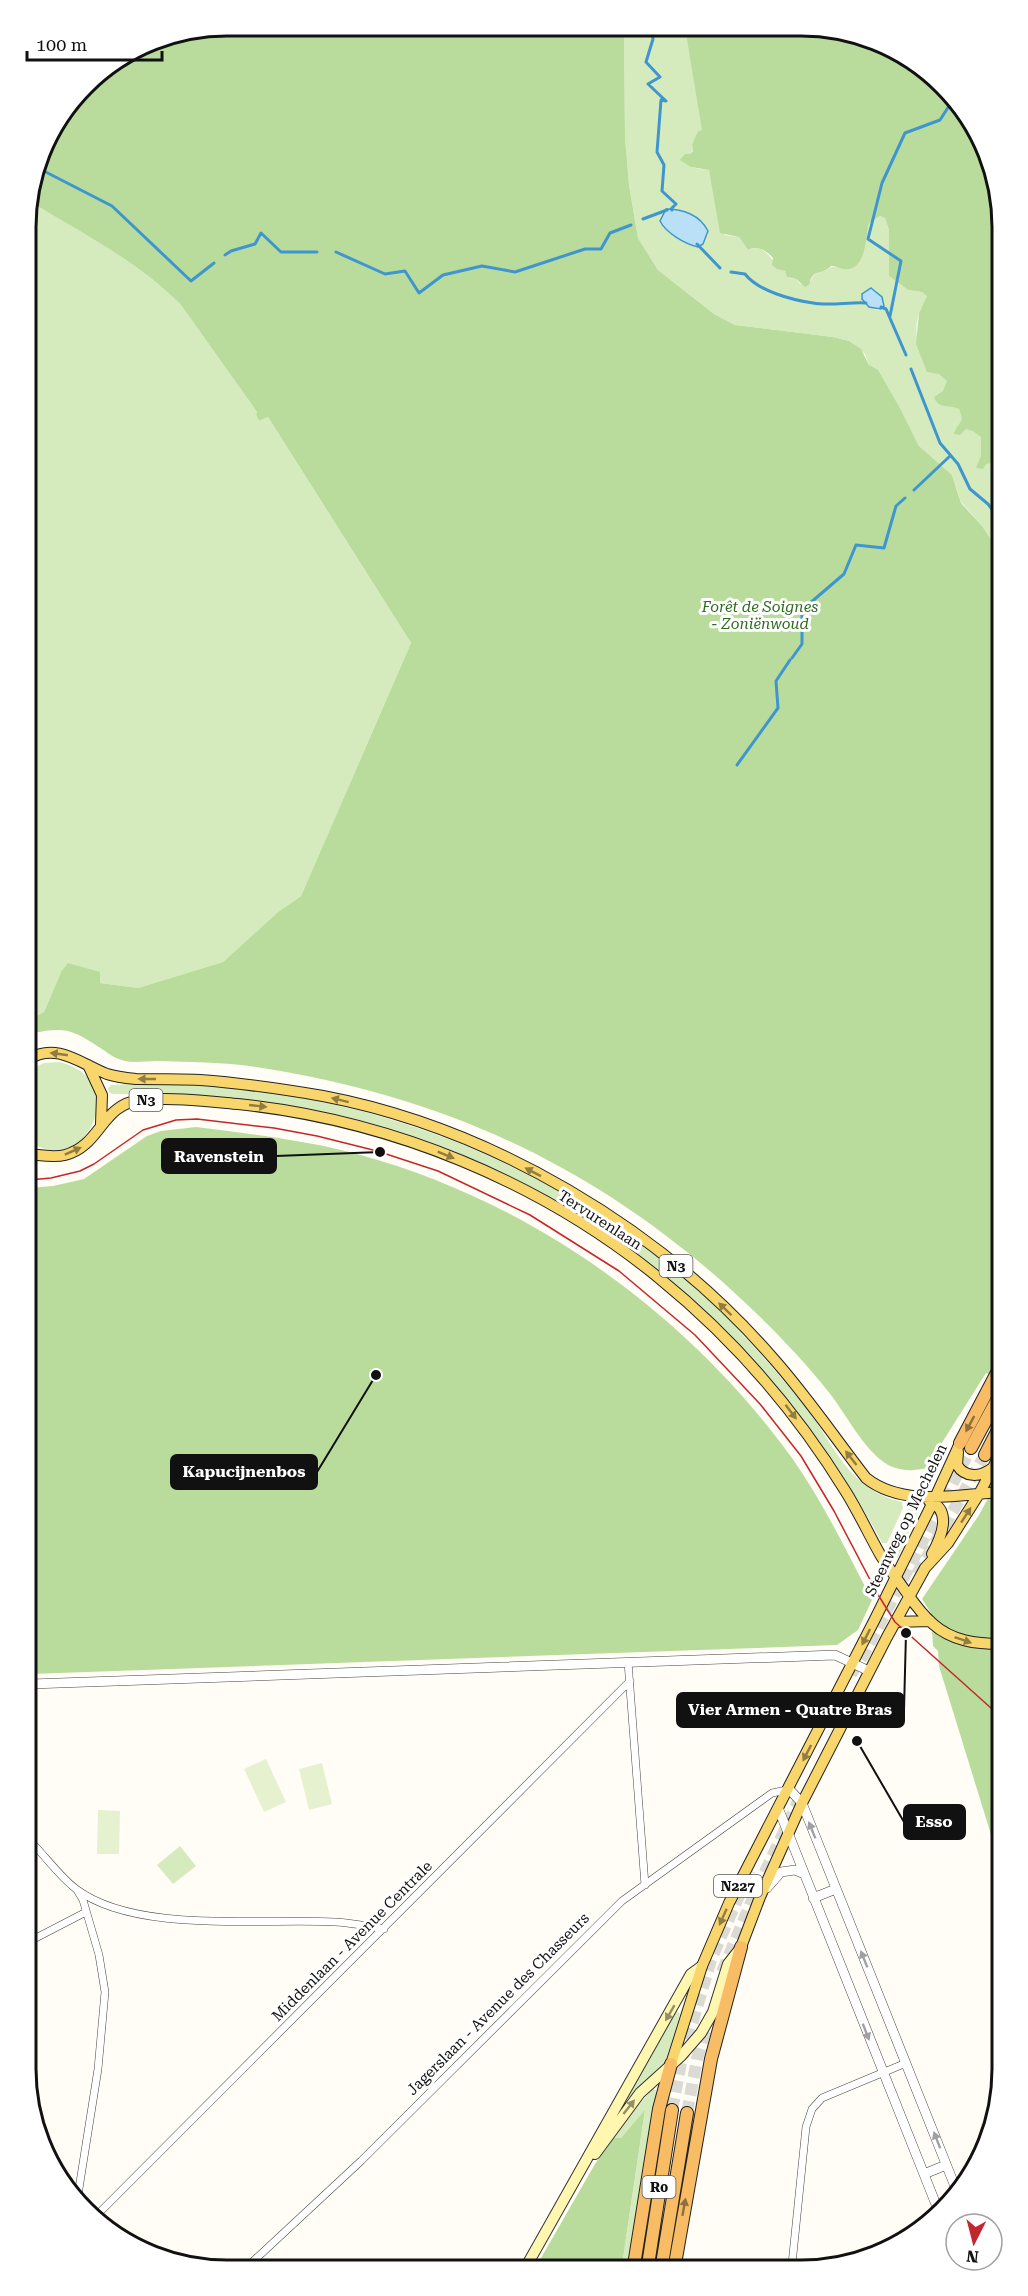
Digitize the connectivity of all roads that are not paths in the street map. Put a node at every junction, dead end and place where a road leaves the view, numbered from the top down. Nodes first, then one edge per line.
1 (36, 1056) edge
2 (88, 1065) junction
3 (101, 1125) junction
4 (36, 1154) edge
5 (992, 1385) edge
6 (992, 1406) edge
7 (992, 1441) edge
8 (965, 1446) junction
9 (985, 1455) tunnel mouth
10 (992, 1464) edge
11 (992, 1470) edge
12 (992, 1493) edge
13 (979, 1494) junction
14 (935, 1499) junction
15 (925, 1568) junction
16 (895, 1578) junction
17 (909, 1596) junction
18 (930, 1621) junction
19 (895, 1622) junction
20 (992, 1644) edge
21 (628, 1662) junction
22 (853, 1663) junction
23 (869, 1671) junction
24 (630, 1681) junction
25 (36, 1684) edge
26 (789, 1789) junction
27 (801, 1803) junction
28 (779, 1810) junction
29 (788, 1832) junction
30 (36, 1847) edge
31 (804, 1874) junction
32 (645, 1885) junction
33 (836, 1889) junction
34 (77, 1890) junction
35 (760, 1896) junction
36 (813, 1898) junction
37 (87, 1912) junction
38 (384, 1929) junction
39 (36, 1938) edge
40 (741, 1947) junction
41 (702, 1966) junction
42 (906, 2063) junction
43 (671, 2064) junction
44 (882, 2073) junction
45 (650, 2084) junction
46 (663, 2090) junction
47 (672, 2110) tunnel mouth
48 (687, 2113) tunnel mouth
49 (584, 2165) junction
50 (946, 2165) junction
51 (924, 2174) junction
52 (953, 2183) edge
53 (79, 2189) edge
54 (936, 2204) edge
55 (101, 2211) edge
56 (254, 2260) edge
57 (530, 2260) edge
58 (635, 2260) edge
59 (649, 2260) edge
60 (663, 2260) edge
61 (676, 2260) edge
62 (792, 2260) edge

2 -> 1 main road, Tervurenlaan / N3
2 - 3 main road
14 -> 2 main road, Tervurenlaan / N3
4 -> 3 main road, Tervurenlaan / N3
3 -> 16 main road, Tervurenlaan / N3
5 -> 8 highway
6 - 8 highway
7 - 9 highway
8 - 10 main road
8 - 14 main road, Steenweg op Mechelen
11 - 13 main road
12 - 13 main road
13 - 14 main road
15 -> 13 main road
14 - 15 main road, N227
14 - 16 main road, Steenweg op Mechelen / N227
15 - 17 main road, N227
16 - 17 main road, Tervurenlaan / N3
16 -> 22 main road, Steenweg op Mechelen / N227
17 - 18 main road, Tervurenlaan / N3
17 - 19 main road, N227
18 - 19 main road
18 -> 20 main road, Tervurenlaan / N3
19 - 23 main road, N227
21 - 22 street
21 - 24 street
21 - 25 street
22 - 23 street
22 -> 26 main road, N227
23 - 27 main road, N227
24 - 32 street
24 - 38 street, Middenlaan - Avenue Centrale
26 - 27 street
26 - 28 main road, N227
26 - 32 street, Jagerslaan - Avenue des Chasseurs
27 - 29 main road, N227
33 -> 27 street
28 - 29 street
28 -> 41 main road, N227
29 - 31 street
29 - 35 main road, N227
30 - 34 street
31 - 35 street
31 - 36 street
32 - 56 street, Jagerslaan - Avenue des Chasseurs
33 - 36 street
42 -> 33 street
34 - 37 street
34 - 38 street
35 - 40 main road, N227
36 -> 44 street
37 - 39 street
37 - 53 street
38 - 55 street, Middenlaan - Avenue Centrale
40 - 43 main road, N227
61 -> 40 highway
41 - 43 main road
41 -> 49 main road, N227
42 - 44 street
50 -> 42 street
43 - 45 main road, N227
43 - 46 highway
44 - 51 street
44 - 62 street
45 - 46 main road
49 -> 45 main road, N227
46 - 58 highway
47 - 59 highway, R0
48 - 60 highway, R0
49 - 57 main road, N227
50 - 51 street
50 - 52 street
51 - 54 street

